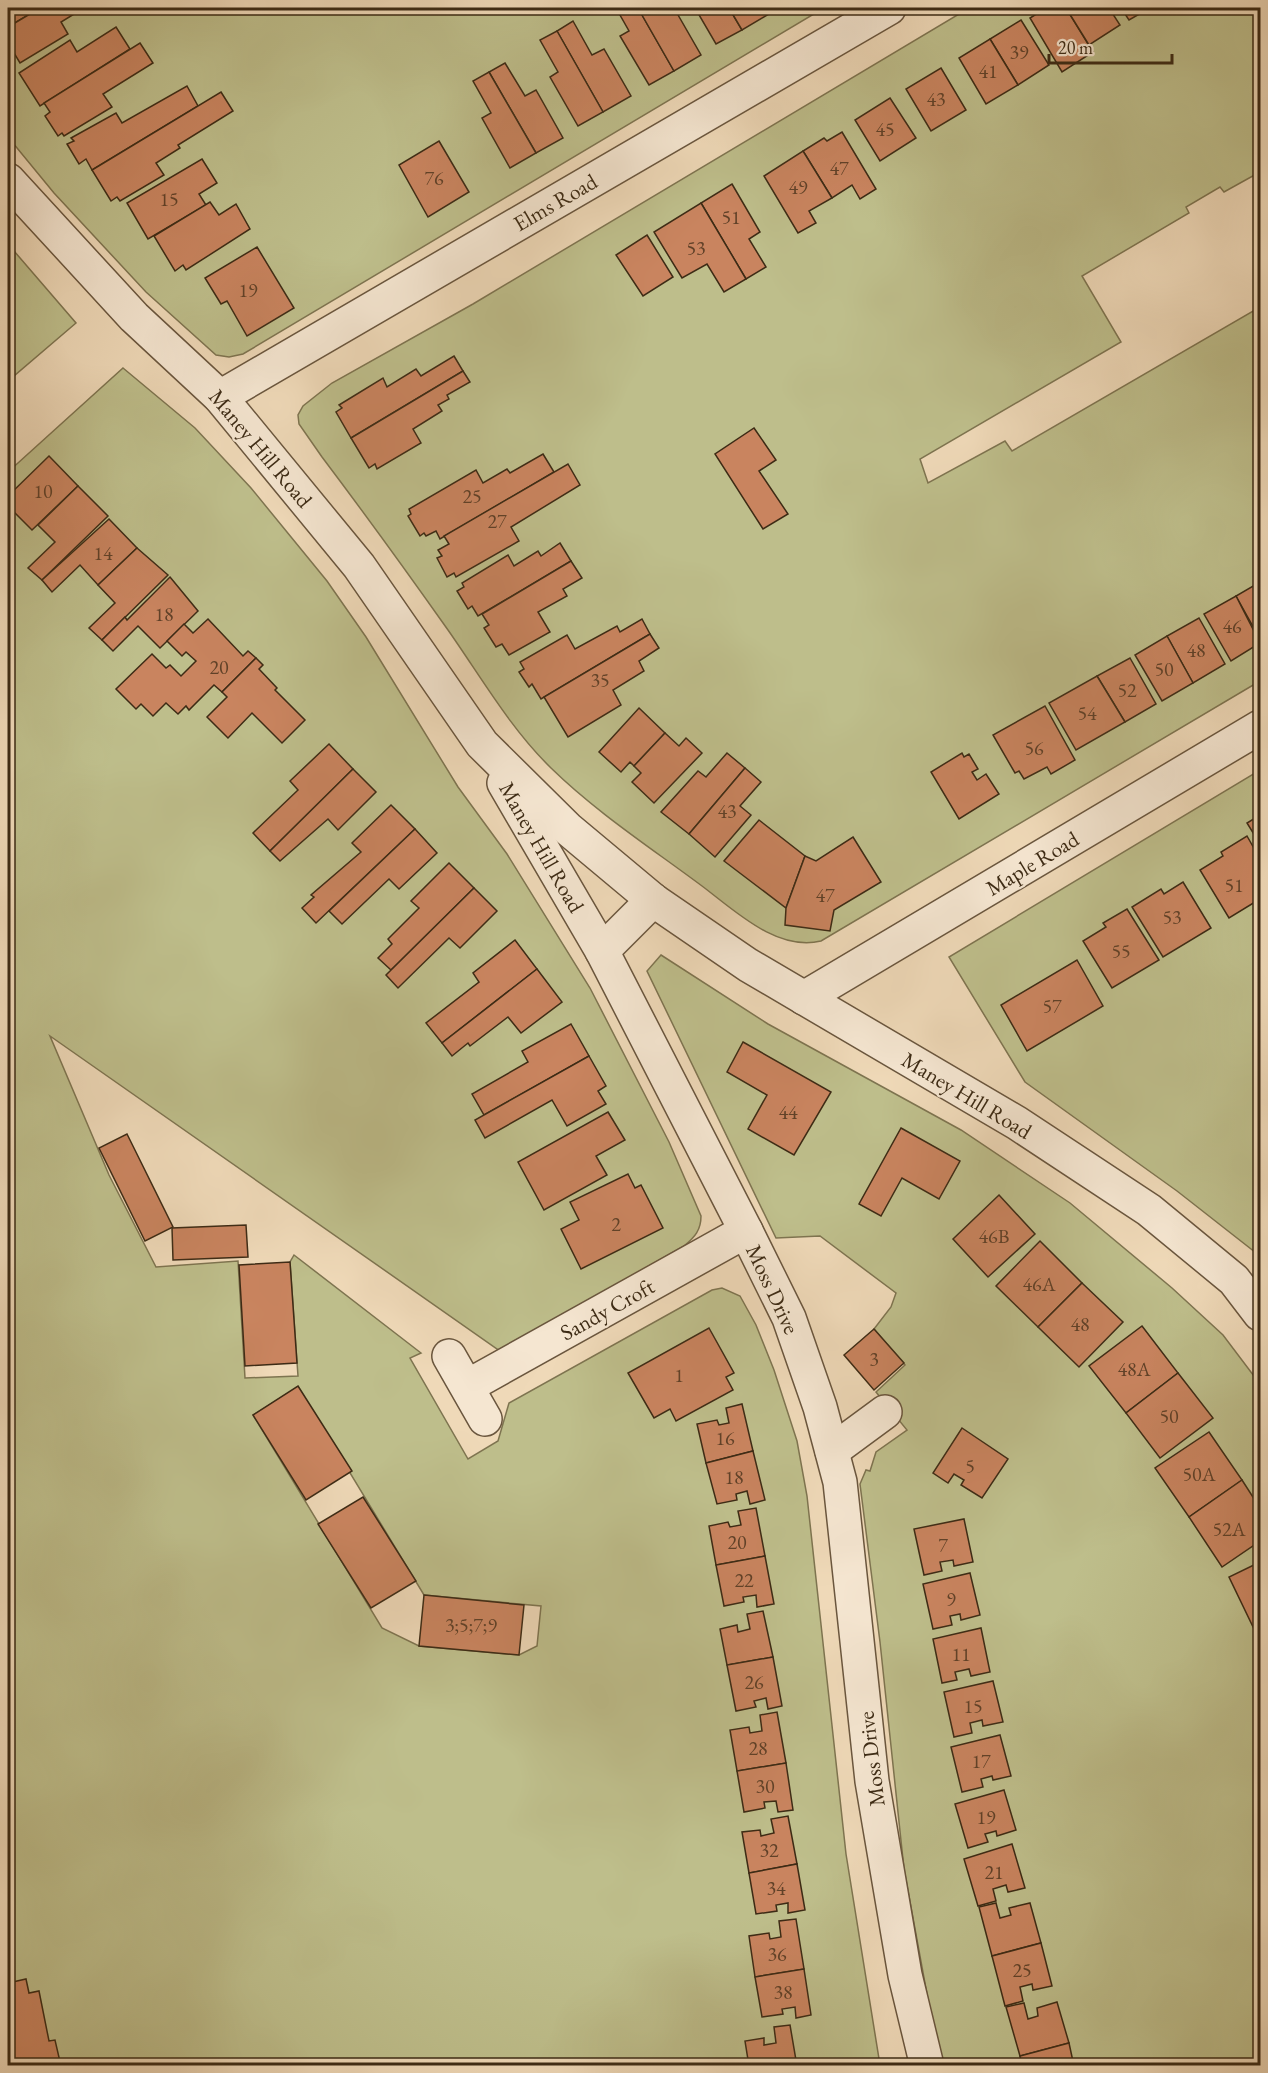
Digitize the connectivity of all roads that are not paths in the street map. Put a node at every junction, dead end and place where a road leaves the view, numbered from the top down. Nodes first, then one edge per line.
1 (889, 8) edge
2 (8, 180) edge
3 (220, 397) junction
4 (1260, 728) edge
5 (482, 744) junction
6 (653, 900) junction
7 (602, 951) junction
8 (804, 998) junction
9 (746, 1231) junction
10 (1260, 1314) edge
11 (448, 1356) dead end
12 (468, 1386) junction
13 (885, 1412) dead end
14 (485, 1419) dead end
15 (832, 1451) junction
16 (927, 2066) edge

1 - 3 street, Elms Road
2 - 3 street, Maney Hill Road
3 - 5 street, Maney Hill Road
4 - 8 street, Maple Road
5 - 6 street, Maney Hill Road
5 - 7 street, Maney Hill Road
6 - 7 street
6 - 8 street, Maney Hill Road
7 - 9 street, Maney Hill Road
8 - 10 street, Maney Hill Road
9 - 12 street, Sandy Croft
9 - 15 street, Moss Drive
11 - 12 street
12 - 14 street
13 - 15 street
15 - 16 street, Moss Drive

